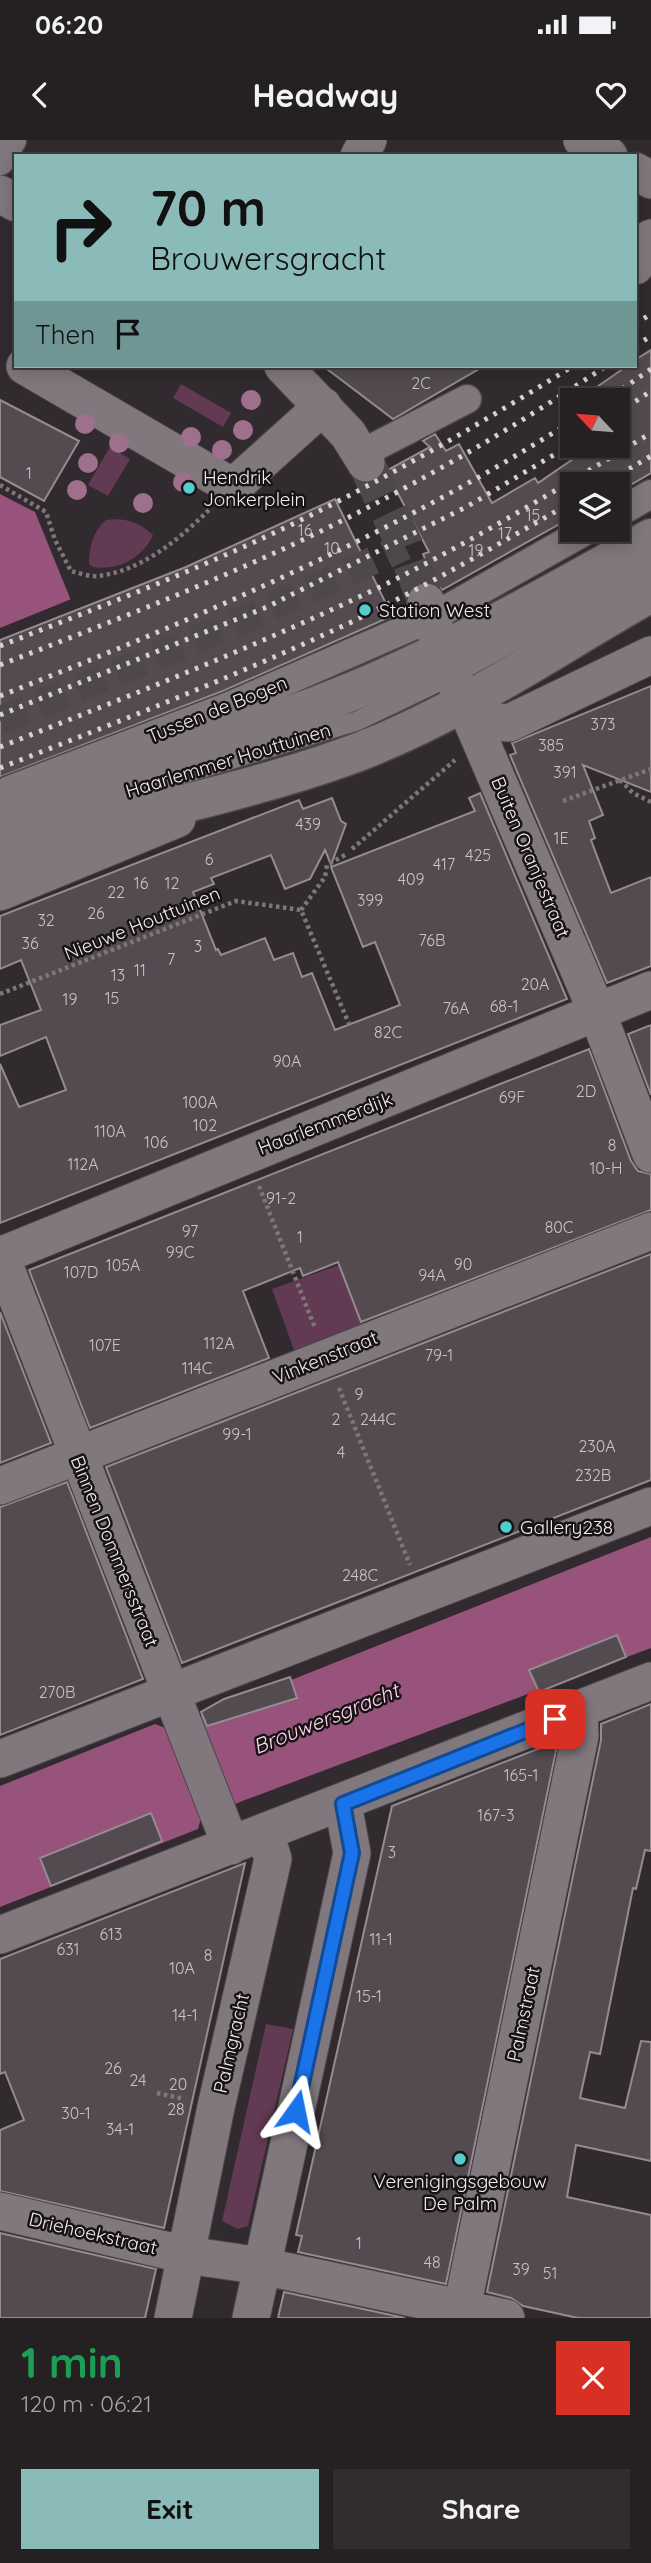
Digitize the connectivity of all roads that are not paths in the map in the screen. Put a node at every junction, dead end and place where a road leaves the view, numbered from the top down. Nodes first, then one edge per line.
1 (12, 140) edge
2 (582, 140) edge
3 (606, 154) edge
4 (0, 161) edge
5 (651, 238) edge
6 (637, 262) edge
7 (28, 368) edge
8 (285, 368) edge
9 (467, 399) dead end
10 (323, 406) junction
11 (363, 459) joint
12 (651, 494) edge
13 (630, 506) edge
14 (651, 538) edge
15 (576, 542) edge
16 (651, 565) edge
17 (651, 593) edge
18 (651, 655) edge
19 (453, 672) junction
20 (0, 793) edge
21 (211, 797) junction
22 (0, 813) edge
23 (0, 839) edge
24 (0, 861) edge
25 (0, 892) edge
26 (651, 990) edge
27 (597, 1013) junction
28 (651, 1154) edge
29 (651, 1231) edge
30 (0, 1256) edge
31 (77, 1456) junction
32 (0, 1486) edge
33 (651, 1506) edge
34 (651, 1681) edge
35 (178, 1708) junction
36 (579, 1709) junction
37 (0, 1759) edge
38 (343, 1804) junction
39 (265, 1833) junction
40 (231, 1846) junction
41 (0, 1935) edge
42 (0, 2211) edge
43 (186, 2255) junction
44 (262, 2266) junction
45 (461, 2313) edge
46 (173, 2318) edge
47 (251, 2318) edge
48 (506, 2318) edge

1 - 4 street
2 - 3 street
5 - 6 street
7 - 10 street
8 - 10 street
9 - 11 street
10 - 11 street
12 - 13 street
14 - 19 street, Haarlemmer Houttuinen
15 - 19 street, Tussen de Bogen
16 - 19 lane, Haarlemmer Houttuinen
17 - 19 street, Haarlemmer Houttuinen
18 - 19 street, Haarlemmer Houttuinen
19 - 20 street, Tussen de Bogen
19 - 21 street, Haarlemmer Houttuinen
19 - 22 street, Haarlemmer Houttuinen
19 - 23 lane, Haarlemmer Houttuinen
19 - 27 street, Buiten Oranjestraat
21 - 24 street, Haarlemmer Houttuinen
21 - 25 street, Haarlemmer Houttuinen
26 - 27 street, Haarlemmerdijk
27 - 28 street, Buiten Oranjestraat
27 - 30 street, Haarlemmerdijk
29 - 31 street, Vinkenstraat
30 - 31 street, Binnen Dommersstraat
31 - 32 street, Vinkenstraat
31 - 35 street, Binnen Dommersstraat
33 - 35 street
34 - 36 street
35 - 37 street
35 - 40 street, Binnen Dommersstraat
36 - 38 street
36 - 45 street, Palmstraat
38 - 39 street
38 - 44 street
39 - 40 street
39 - 43 street, Palmgracht
40 - 41 street
42 - 43 street, Driehoekstraat
43 - 44 street
43 - 46 street, Palmgracht
44 - 45 street
44 - 47 street
45 - 48 street

